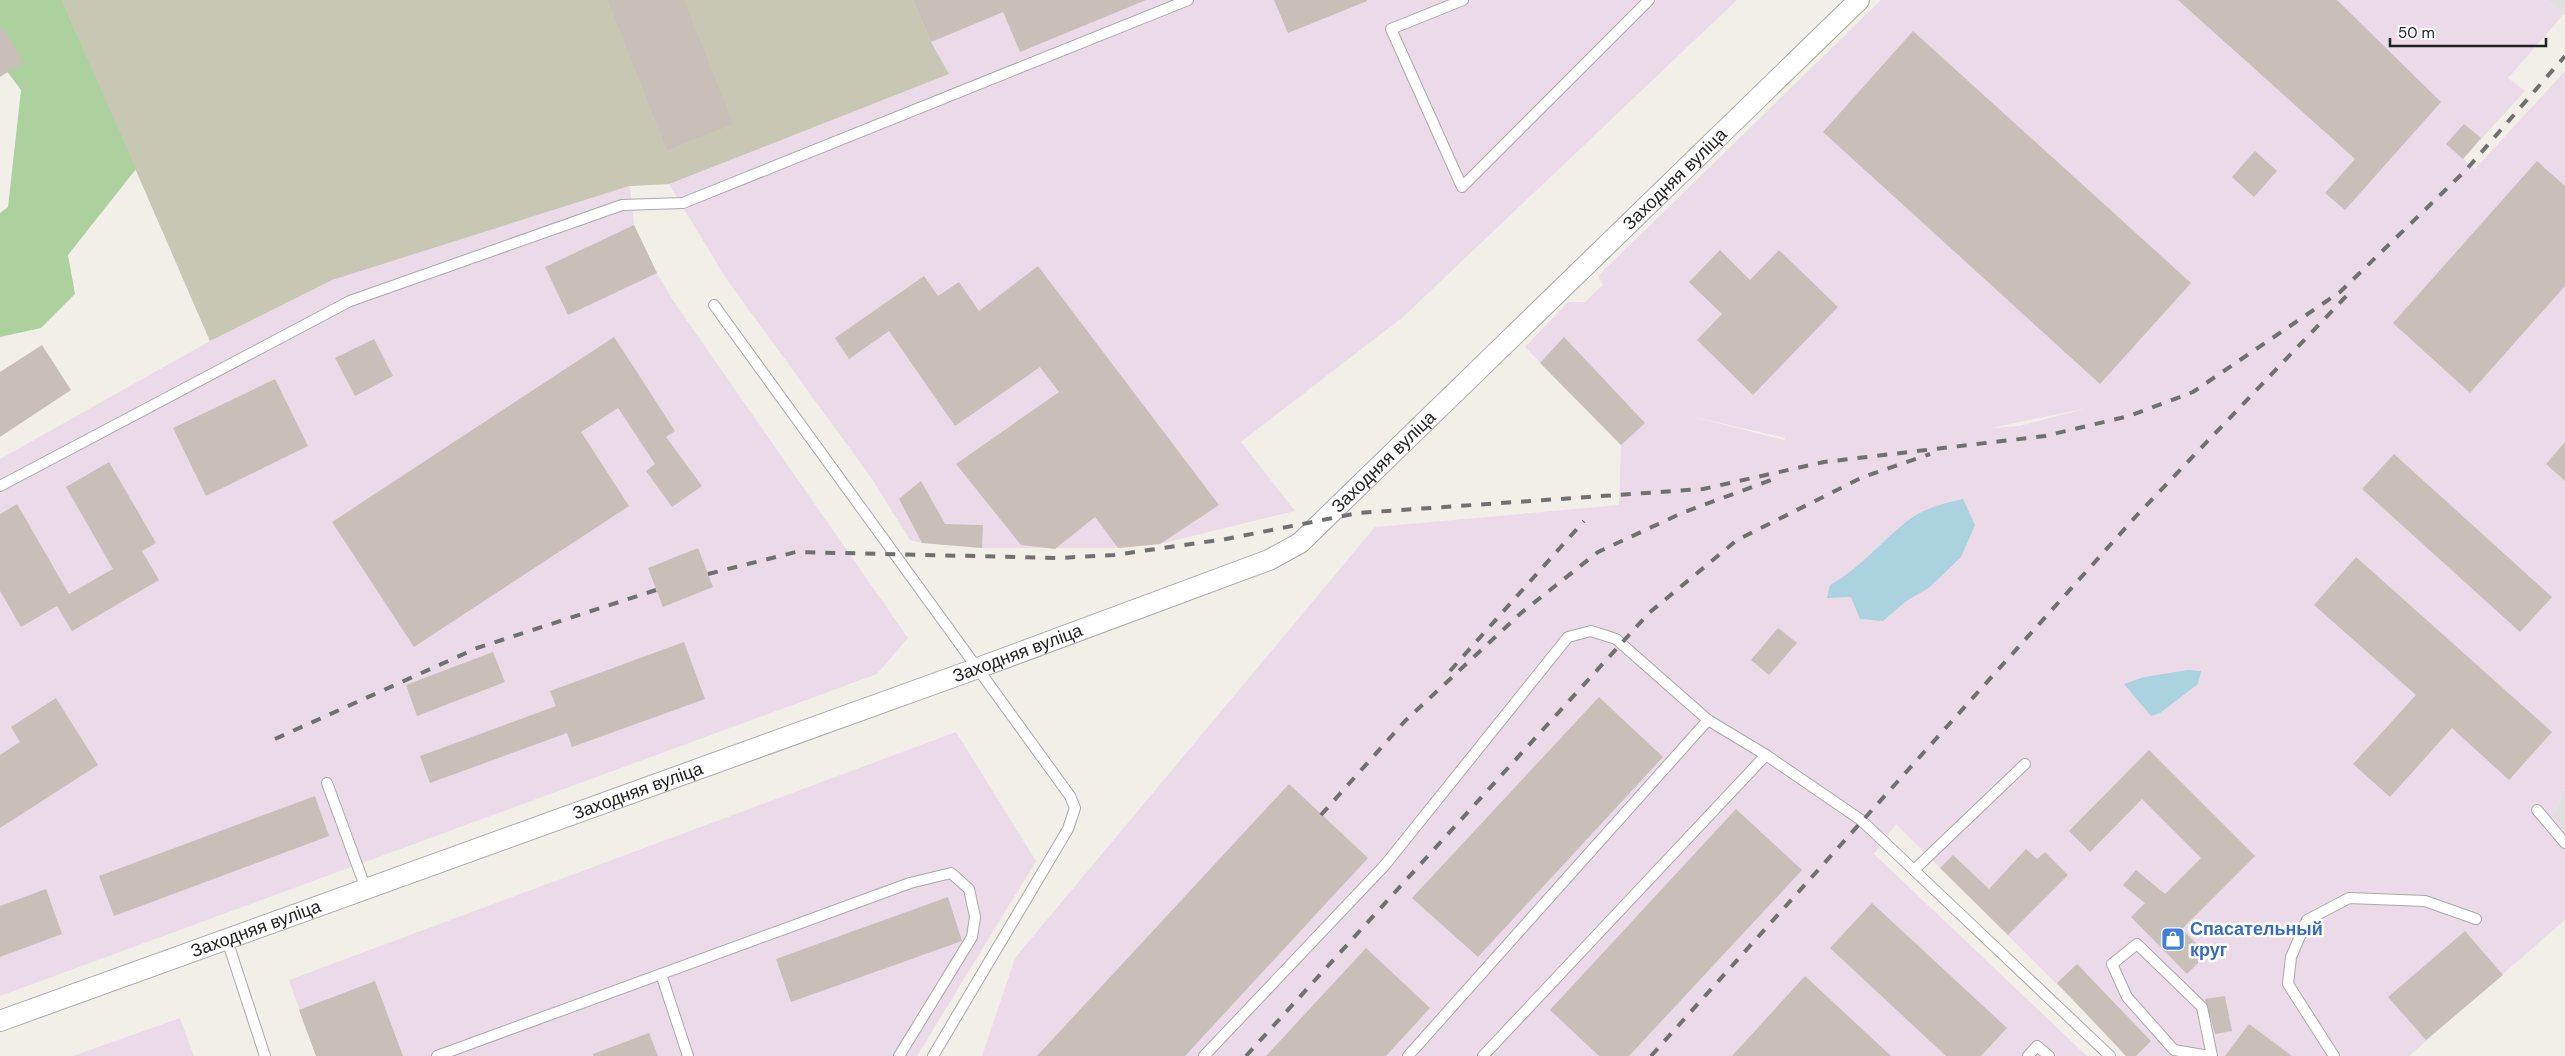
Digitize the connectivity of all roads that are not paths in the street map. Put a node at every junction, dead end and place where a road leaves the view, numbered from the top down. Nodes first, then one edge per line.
1 (1188, 0) edge
2 (1463, 0) edge
3 (1649, 0) edge
4 (1859, 0) edge
5 (714, 305) dead end
6 (0, 486) edge
7 (978, 668) junction
8 (1708, 720) junction
9 (1766, 755) junction
10 (2025, 764) dead end
11 (327, 783) dead end
12 (2537, 810) dead end
13 (2565, 843) edge
14 (1914, 870) junction
15 (366, 889) junction
16 (2476, 919) dead end
17 (227, 940) junction
18 (661, 974) junction
19 (0, 1022) edge
20 (265, 1056) edge
21 (437, 1056) edge
22 (688, 1056) edge
23 (899, 1056) edge
24 (933, 1056) edge
25 (1204, 1056) edge
26 (1408, 1056) edge
27 (1483, 1056) edge
28 (2028, 1056) edge
29 (2049, 1056) edge
30 (2110, 1056) edge
31 (2210, 1056) edge
32 (2334, 1056) edge

1 - 6 lane
2 - 3 lane
4 - 7 street, Заходняя вуліца
5 - 7 lane
7 - 15 street, Заходняя вуліца
7 - 24 lane
8 - 9 lane
8 - 25 lane
8 - 26 lane
9 - 14 lane
9 - 27 lane
10 - 14 lane
11 - 15 lane
12 - 13 lane
14 - 30 lane
15 - 17 street, Заходняя вуліца
16 - 32 lane
17 - 19 street, Заходняя вуліца
17 - 20 lane
18 - 21 lane
18 - 22 lane
18 - 23 lane
28 - 29 lane
31 - 31 lane

